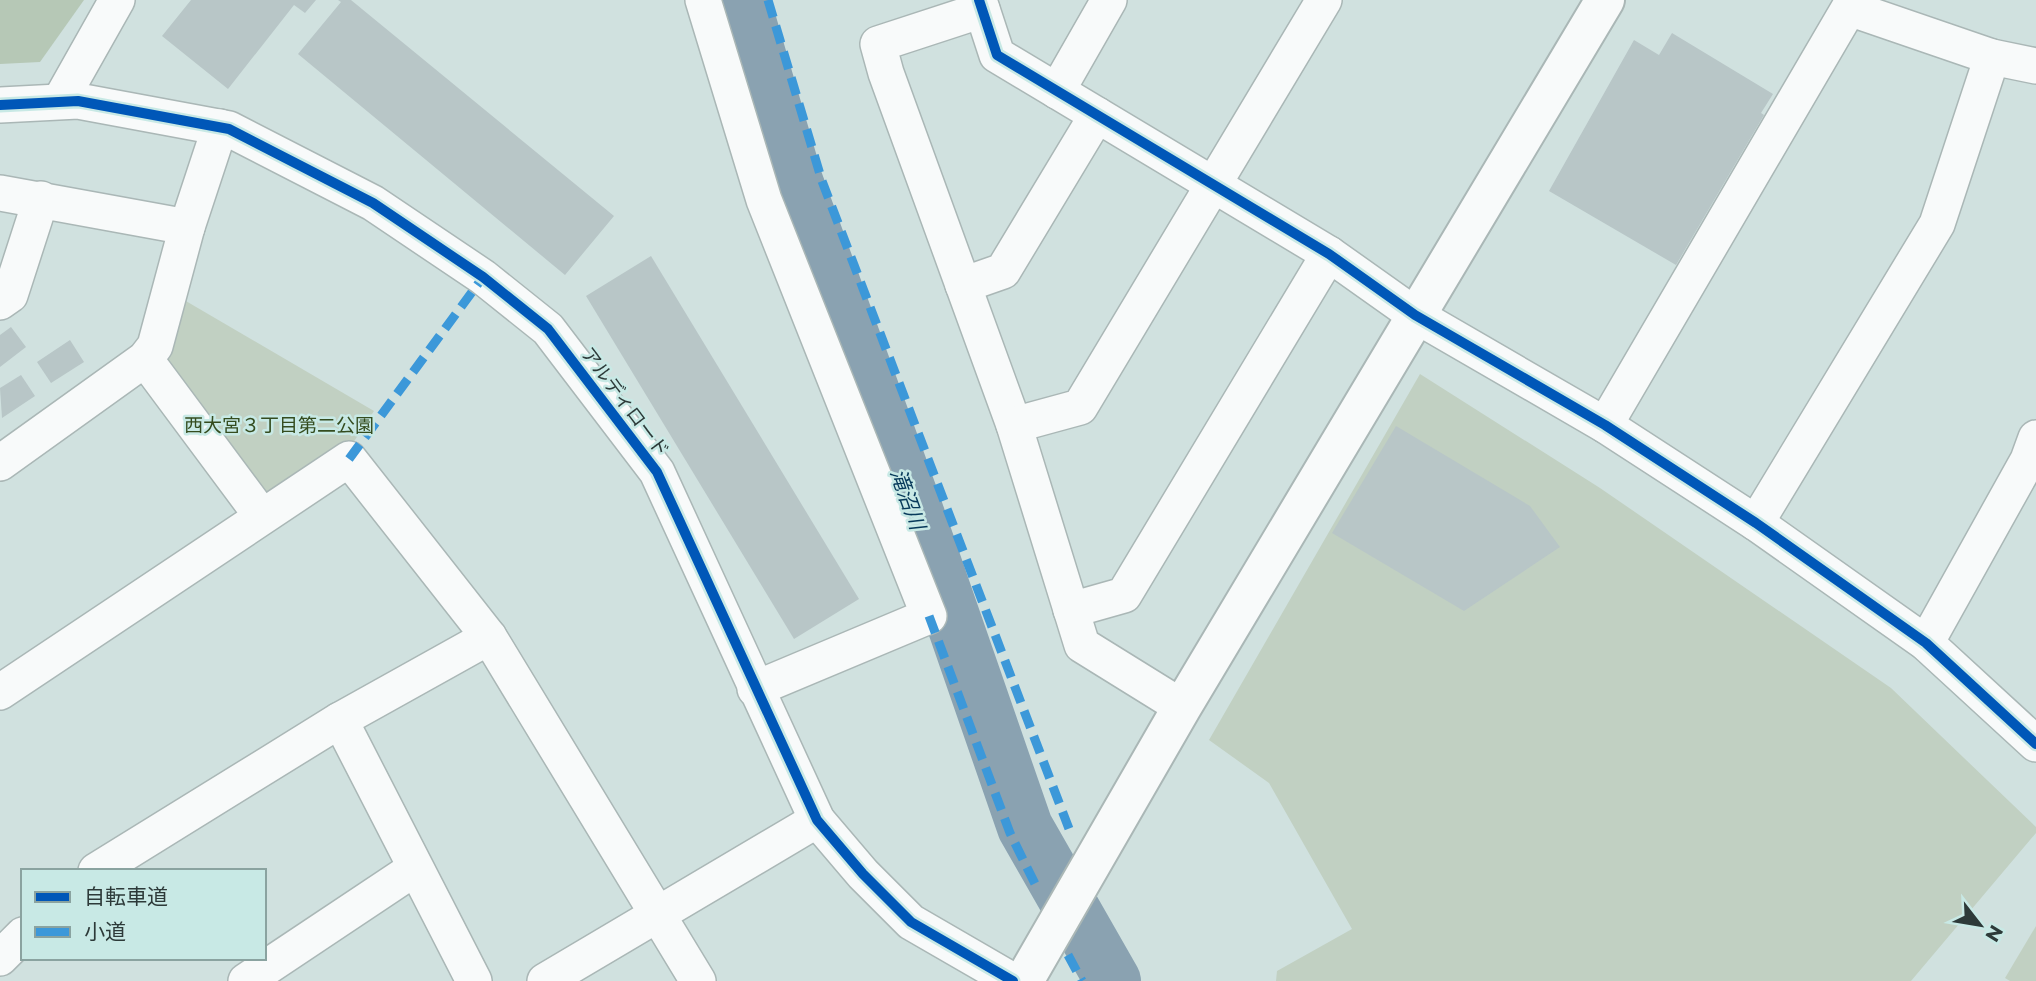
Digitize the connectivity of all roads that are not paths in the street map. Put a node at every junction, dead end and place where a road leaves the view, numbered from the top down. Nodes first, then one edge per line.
1 (117, 0) edge
2 (703, 0) edge
3 (1109, 0) edge
4 (1324, 0) edge
5 (1605, 0) edge
6 (981, 5) edge
7 (1992, 57) junction
8 (2036, 66) edge
9 (1057, 91) junction
10 (60, 101) junction
11 (0, 105) edge
12 (1097, 115) junction
13 (220, 127) junction
14 (1215, 185) junction
15 (0, 193) edge
16 (41, 199) junction
17 (187, 227) junction
18 (1329, 254) junction
19 (963, 285) junction
20 (0, 302) edge
21 (1415, 315) junction
22 (145, 359) junction
23 (1014, 425) junction
24 (1605, 425) junction
25 (2036, 438) edge
26 (0, 463) edge
27 (261, 515) junction
28 (1756, 523) junction
29 (1072, 610) junction
30 (489, 637) junction
31 (1926, 643) junction
32 (755, 689) junction
33 (0, 692) edge
34 (1182, 706) junction
35 (340, 720) junction
36 (2036, 744) edge
37 (817, 820) junction
38 (99, 869) edge
39 (414, 869) junction
40 (655, 914) junction
41 (21, 937) edge
42 (0, 958) edge
43 (246, 981) edge
44 (474, 981) edge
45 (545, 981) edge
46 (698, 981) edge
47 (1013, 981) edge
48 (1024, 981) edge

1 - 10 street
2 - 32 street
3 - 9 street
4 - 14 street
5 - 21 street
6 - 9 street
6 - 19 street
7 - 8 street
7 - 24 street
7 - 28 street
9 - 12 street
10 - 11 street, アルディロード
10 - 13 street, アルディロード
12 - 14 street
12 - 19 street
13 - 17 street
13 - 32 street, アルディロード
14 - 18 street
14 - 23 street
15 - 16 street
16 - 17 street
16 - 20 street
17 - 22 street
18 - 21 street
18 - 29 street
19 - 23 street
21 - 24 street
21 - 34 street
22 - 26 street
22 - 27 street
23 - 29 street
24 - 28 street
25 - 31 street
27 - 30 street
27 - 33 street
28 - 31 street
29 - 34 street
30 - 35 street
30 - 40 street
31 - 36 street
32 - 37 street, アルディロード
34 - 48 street
35 - 38 street
35 - 39 street
37 - 40 street
37 - 47 street, アルディロード
39 - 43 street
39 - 44 street
40 - 45 street
40 - 46 street
41 - 42 street

